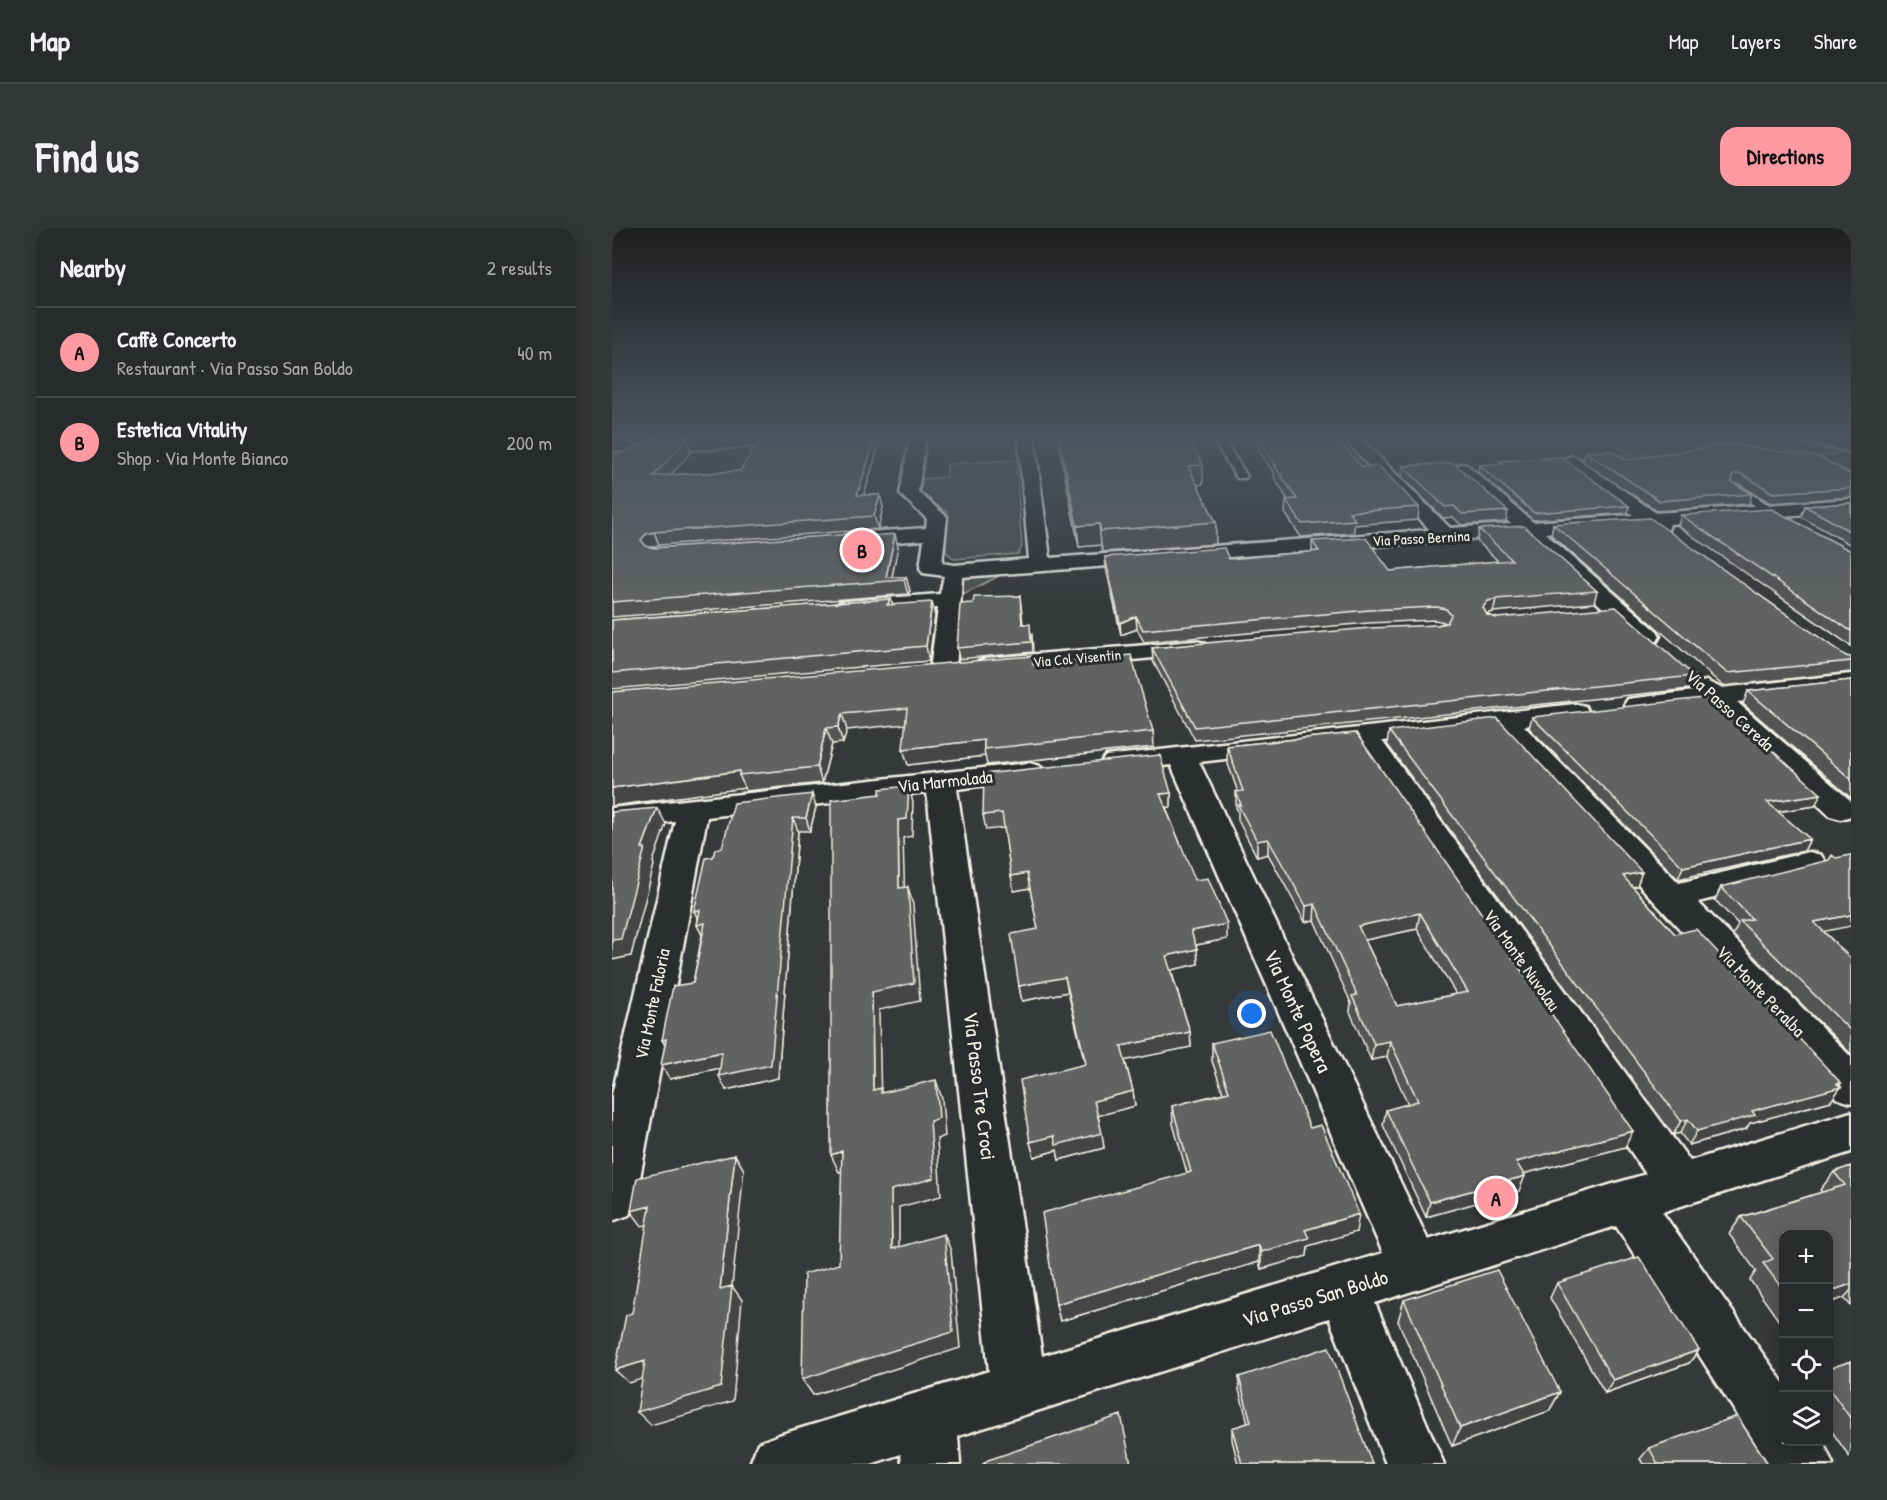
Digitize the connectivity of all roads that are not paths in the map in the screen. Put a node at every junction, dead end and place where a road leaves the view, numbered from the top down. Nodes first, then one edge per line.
1 (909, 494) edge
2 (1032, 494) edge
3 (1407, 494) edge
4 (1488, 494) edge
5 (1616, 494) edge
6 (1744, 494) edge
7 (1851, 505) edge
8 (1773, 511) junction
9 (1654, 521) junction
10 (1802, 529) edge
11 (1530, 531) junction
12 (935, 533) junction
13 (1445, 536) junction
14 (836, 540) edge
15 (1682, 541) edge
16 (1040, 566) junction
17 (954, 571) junction
18 (951, 600) junction
19 (823, 610) edge
20 (1618, 610) junction
21 (1585, 613) edge
22 (1215, 646) edge
23 (1662, 649) edge
24 (1689, 673) edge
25 (1851, 682) edge
26 (1715, 697) junction
27 (1503, 720) junction
28 (1363, 735) junction
29 (1181, 755) junction
30 (1090, 765) edge
31 (1055, 769) edge
32 (940, 782) junction
33 (693, 809) junction
34 (1841, 809) dead end
35 (612, 818) edge
36 (1809, 863) edge
37 (1672, 897) junction
38 (1851, 1085) edge
39 (1851, 1132) edge
40 (1680, 1185) junction
41 (612, 1199) edge
42 (1627, 1201) junction
43 (1415, 1267) junction
44 (1343, 1289) junction
45 (1019, 1390) junction
46 (1779, 1427) edge
47 (930, 1441) edge
48 (1791, 1446) edge
49 (779, 1464) edge
50 (1415, 1464) edge
51 (1804, 1464) edge

1 - 12 street
2 - 16 street
3 - 13 street
4 - 11 street
5 - 9 street
6 - 8 lane
7 - 8 street, Via Passo Bernina
8 - 9 street, Via Passo Bernina
8 - 10 street
9 - 11 street, Via Passo Bernina
9 - 15 street
11 - 13 street, Via Passo Bernina
11 - 20 street
12 - 14 street
12 - 17 street
13 - 16 street, Via Passo Bernina
16 - 17 street, Via Passo Bernina
17 - 18 street
18 - 19 street
18 - 22 street, Via Col Visentin
20 - 21 street
20 - 23 street
24 - 26 street, Via Passo Cereda
25 - 26 street
26 - 27 street
26 - 34 street, Via Passo Cereda
27 - 28 street
27 - 37 street, Via Monte Peralba
28 - 29 street
28 - 40 street, Via Monte Nuvolau
29 - 30 street
29 - 43 street, Via Monte Popera
31 - 32 street, Via Marmolada
32 - 33 street, Via Marmolada
32 - 45 street, Via Passo Tre Croci
33 - 35 street, Via Marmolada
33 - 41 street, Via Monte Faloria
36 - 37 street
37 - 38 street, Via Monte Peralba
39 - 40 street, Via Passo San Boldo
40 - 42 street, Via Passo San Boldo
42 - 43 street, Via Passo San Boldo
42 - 46 street
43 - 44 street, Via Passo San Boldo
44 - 45 street, Via Passo San Boldo
44 - 50 street
45 - 47 street, Via Passo San Boldo
47 - 49 street, Via Passo San Boldo
48 - 51 street

